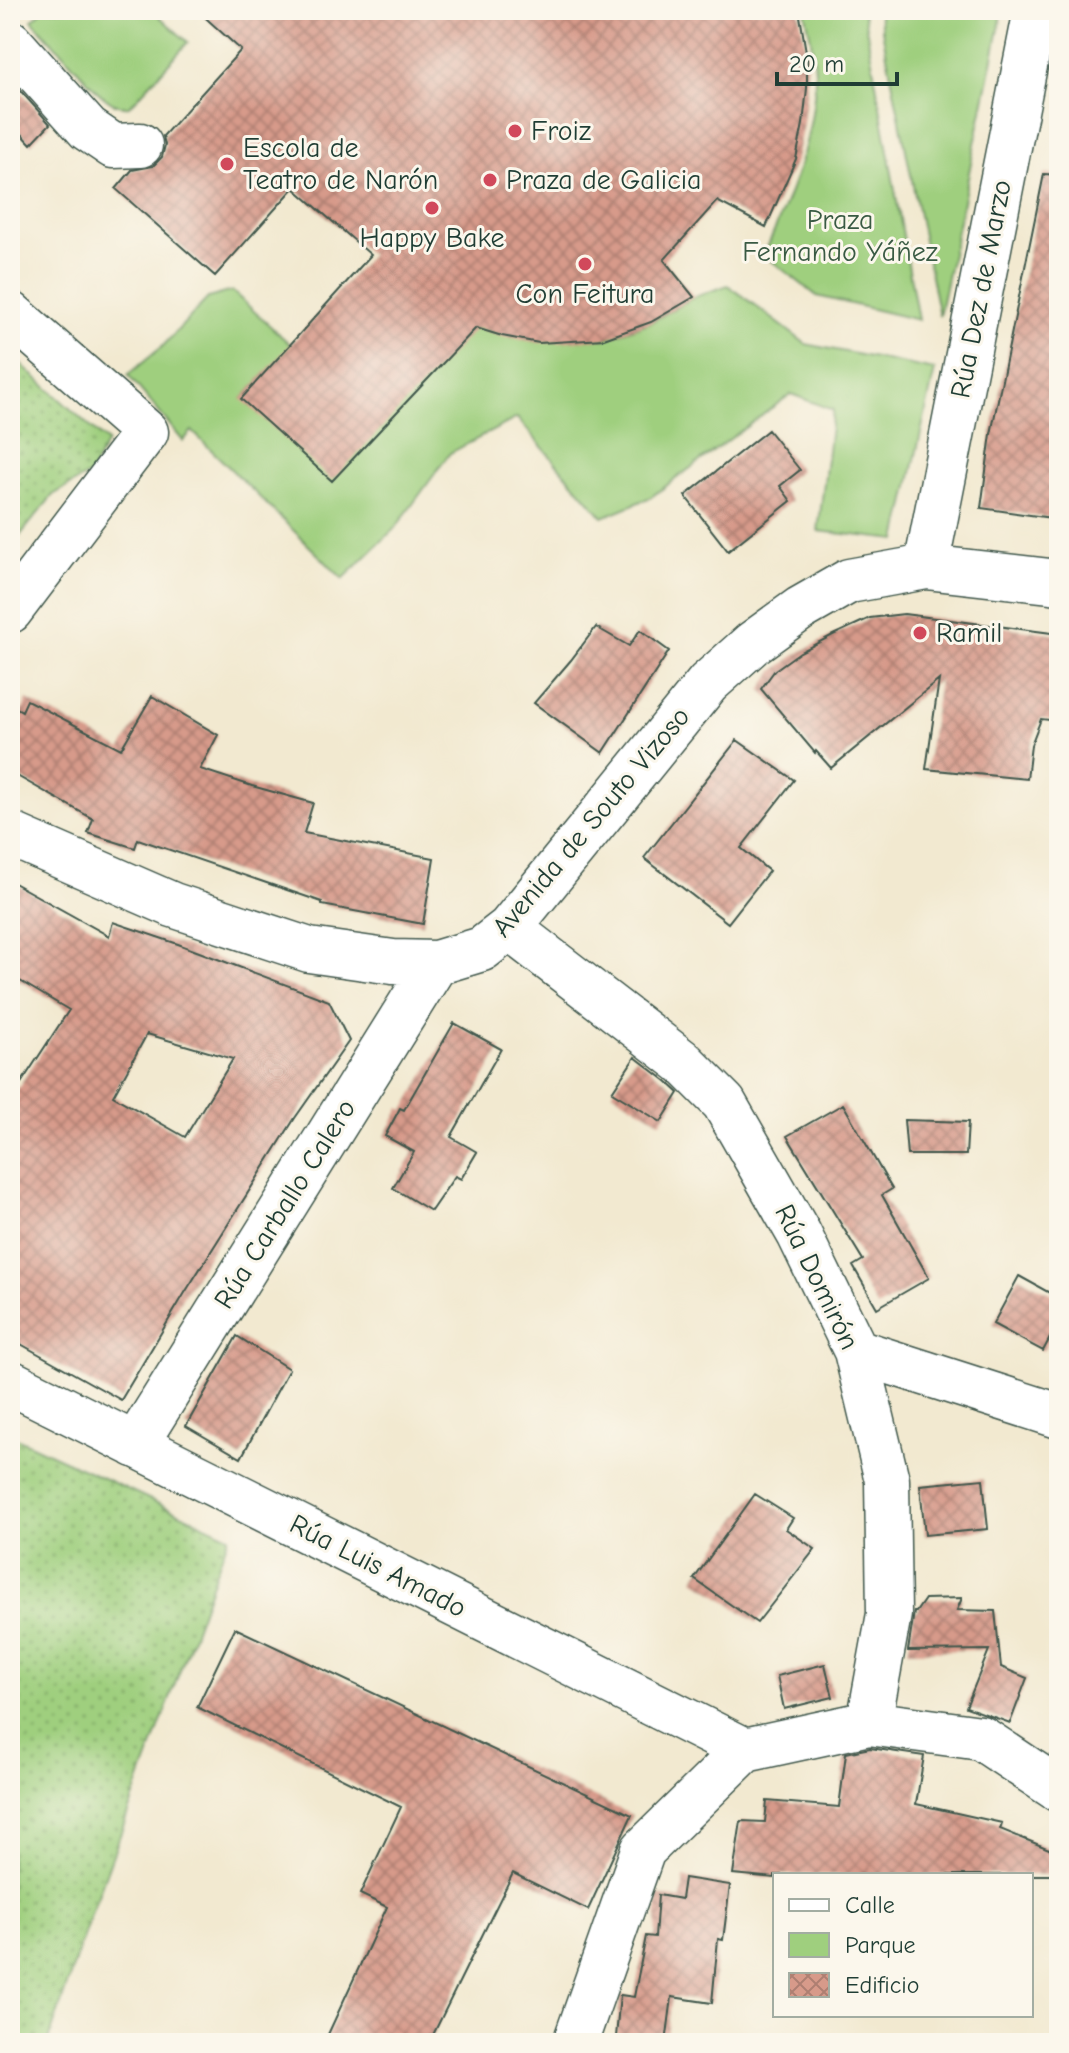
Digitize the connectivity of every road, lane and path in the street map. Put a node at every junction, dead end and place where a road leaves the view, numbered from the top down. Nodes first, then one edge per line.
1 (1036, 10) edge
2 (10, 42) edge
3 (140, 145) dead end
4 (10, 313) edge
5 (926, 567) junction
6 (1059, 582) edge
7 (10, 611) edge
8 (10, 834) edge
9 (509, 928) junction
10 (436, 963) junction
11 (856, 1351) junction
12 (10, 1382) edge
13 (1059, 1416) edge
14 (135, 1445) junction
15 (869, 1723) junction
16 (745, 1750) junction
17 (1059, 1790) edge
18 (575, 2043) edge

1 - 5 street, Rúa Dez de Marzo
2 - 3 street
4 - 7 street
5 - 6 street, Avenida de Souto Vizoso
5 - 9 street, Avenida de Souto Vizoso
8 - 10 street, Avenida de Souto Vizoso
9 - 10 street, Avenida de Souto Vizoso
9 - 11 street, Rúa Domirón
10 - 14 street, Rúa Carballo Calero
11 - 13 street
11 - 15 street, Rúa Domirón
12 - 14 street, Rúa Luis Amado
14 - 16 street, Rúa Luis Amado
15 - 16 street
15 - 17 street
16 - 18 street

